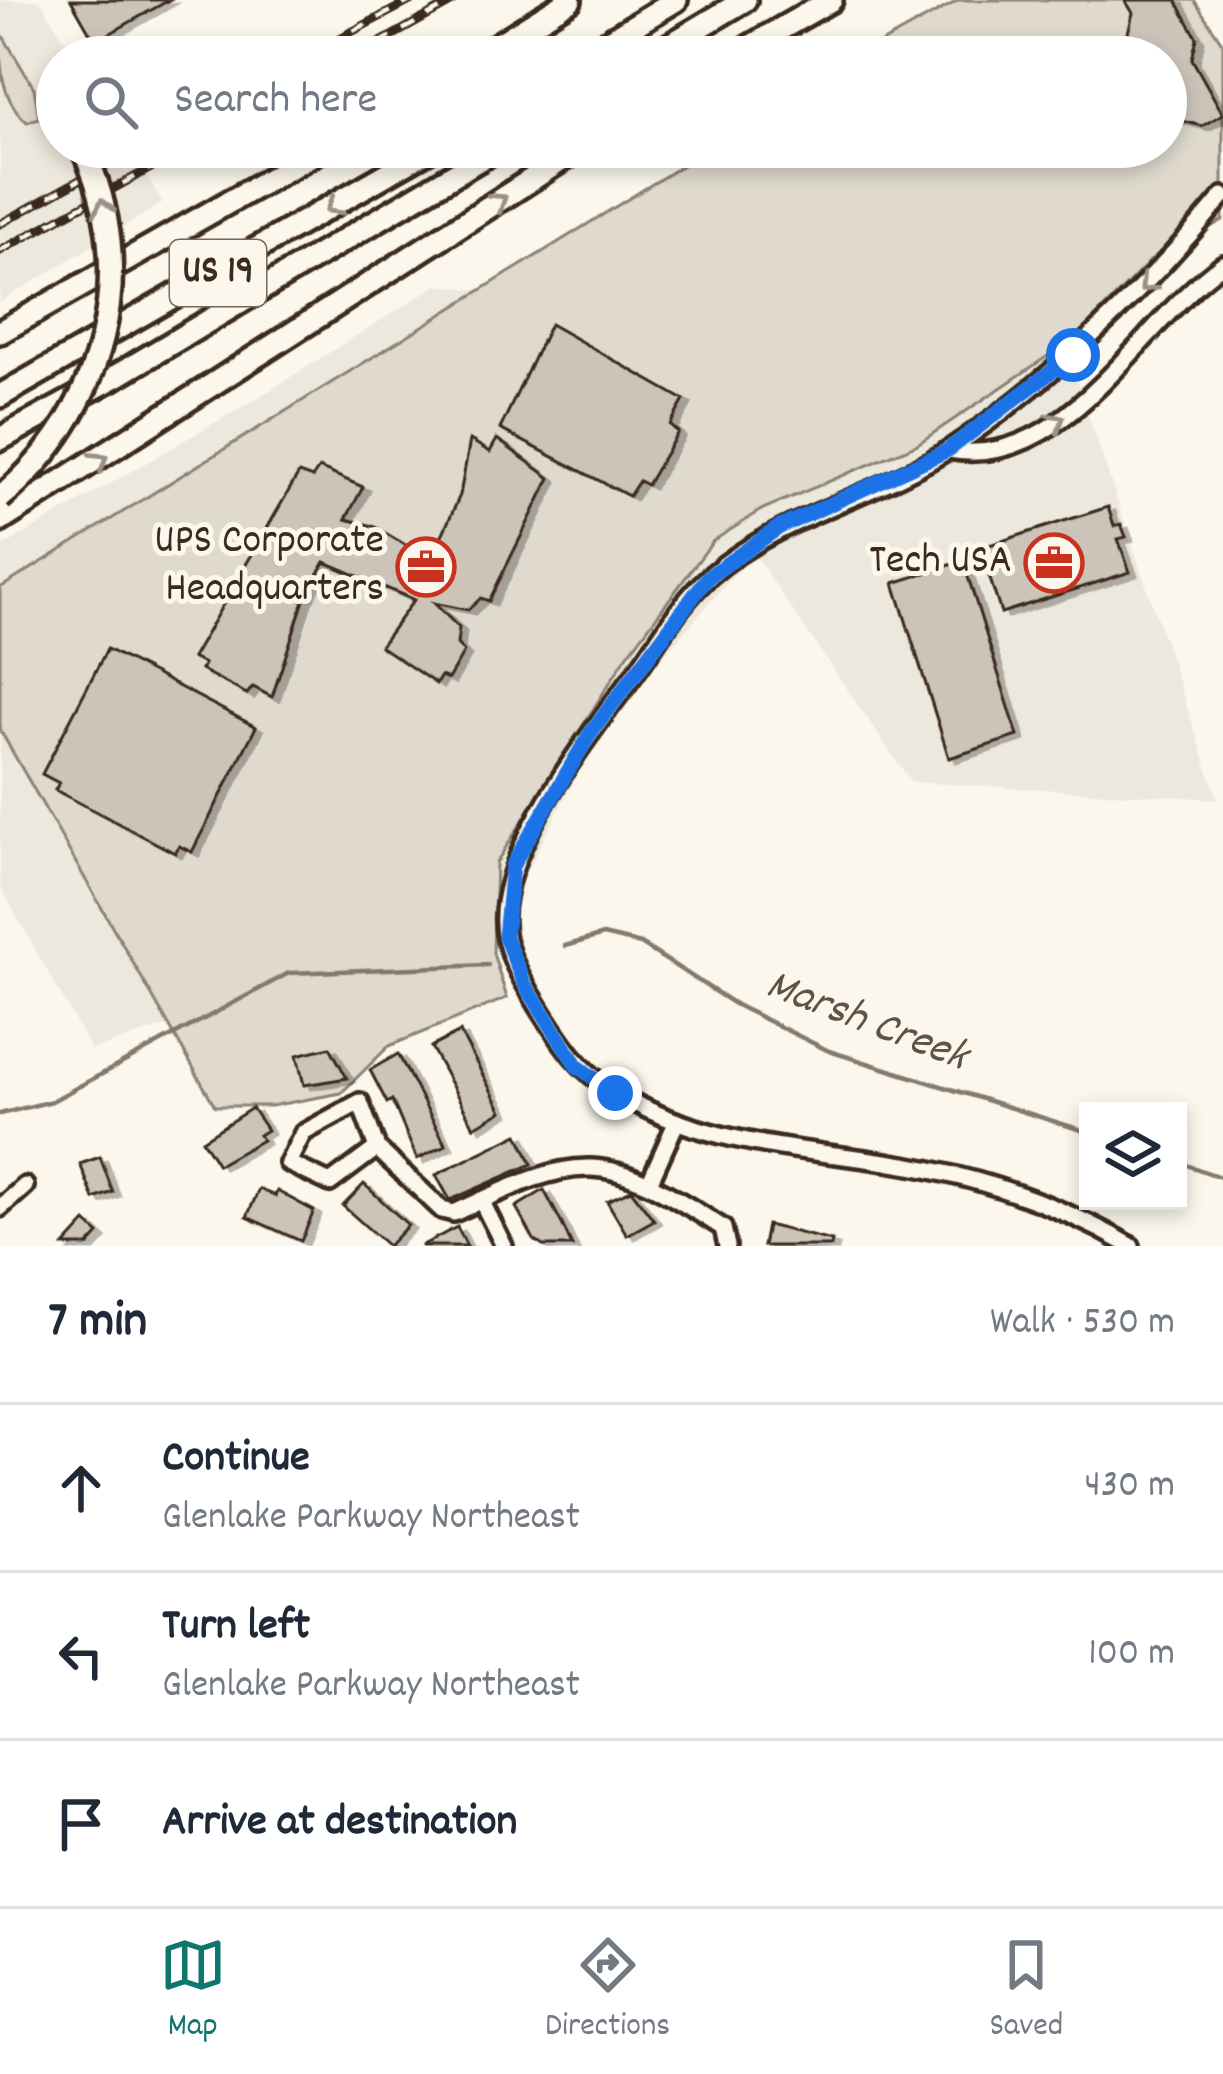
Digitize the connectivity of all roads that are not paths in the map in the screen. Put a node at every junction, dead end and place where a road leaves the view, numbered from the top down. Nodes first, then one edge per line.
1 (570, 0) edge
2 (676, 0) edge
3 (745, 0) edge
4 (831, 0) edge
5 (512, 36) edge
6 (617, 36) edge
7 (685, 36) edge
8 (768, 36) edge
9 (91, 168) edge
10 (289, 168) edge
11 (397, 168) edge
12 (465, 168) edge
13 (549, 168) edge
14 (1223, 196) edge
15 (1223, 264) edge
16 (0, 332) edge
17 (0, 396) edge
18 (0, 439) edge
19 (948, 450) junction
20 (0, 498) edge
21 (0, 521) edge
22 (676, 1123) junction
23 (377, 1148) junction
24 (650, 1181) junction
25 (26, 1186) dead end
26 (481, 1200) junction
27 (0, 1208) edge
28 (504, 1246) edge
29 (727, 1246) edge
30 (1130, 1246) edge

1 - 5 highway
2 - 6 highway
3 - 7 highway
4 - 8 highway
20 -> 9 highway, bridge
10 - 16 highway
11 -> 17 highway, US 19
12 - 18 highway, US 19
21 -> 13 highway
14 -> 19 street
19 -> 15 street
19 - 22 street
22 - 24 street
22 - 30 street
23 - 23 street
23 - 26 street
24 - 26 street
24 - 29 street
25 - 27 street
26 - 28 street

